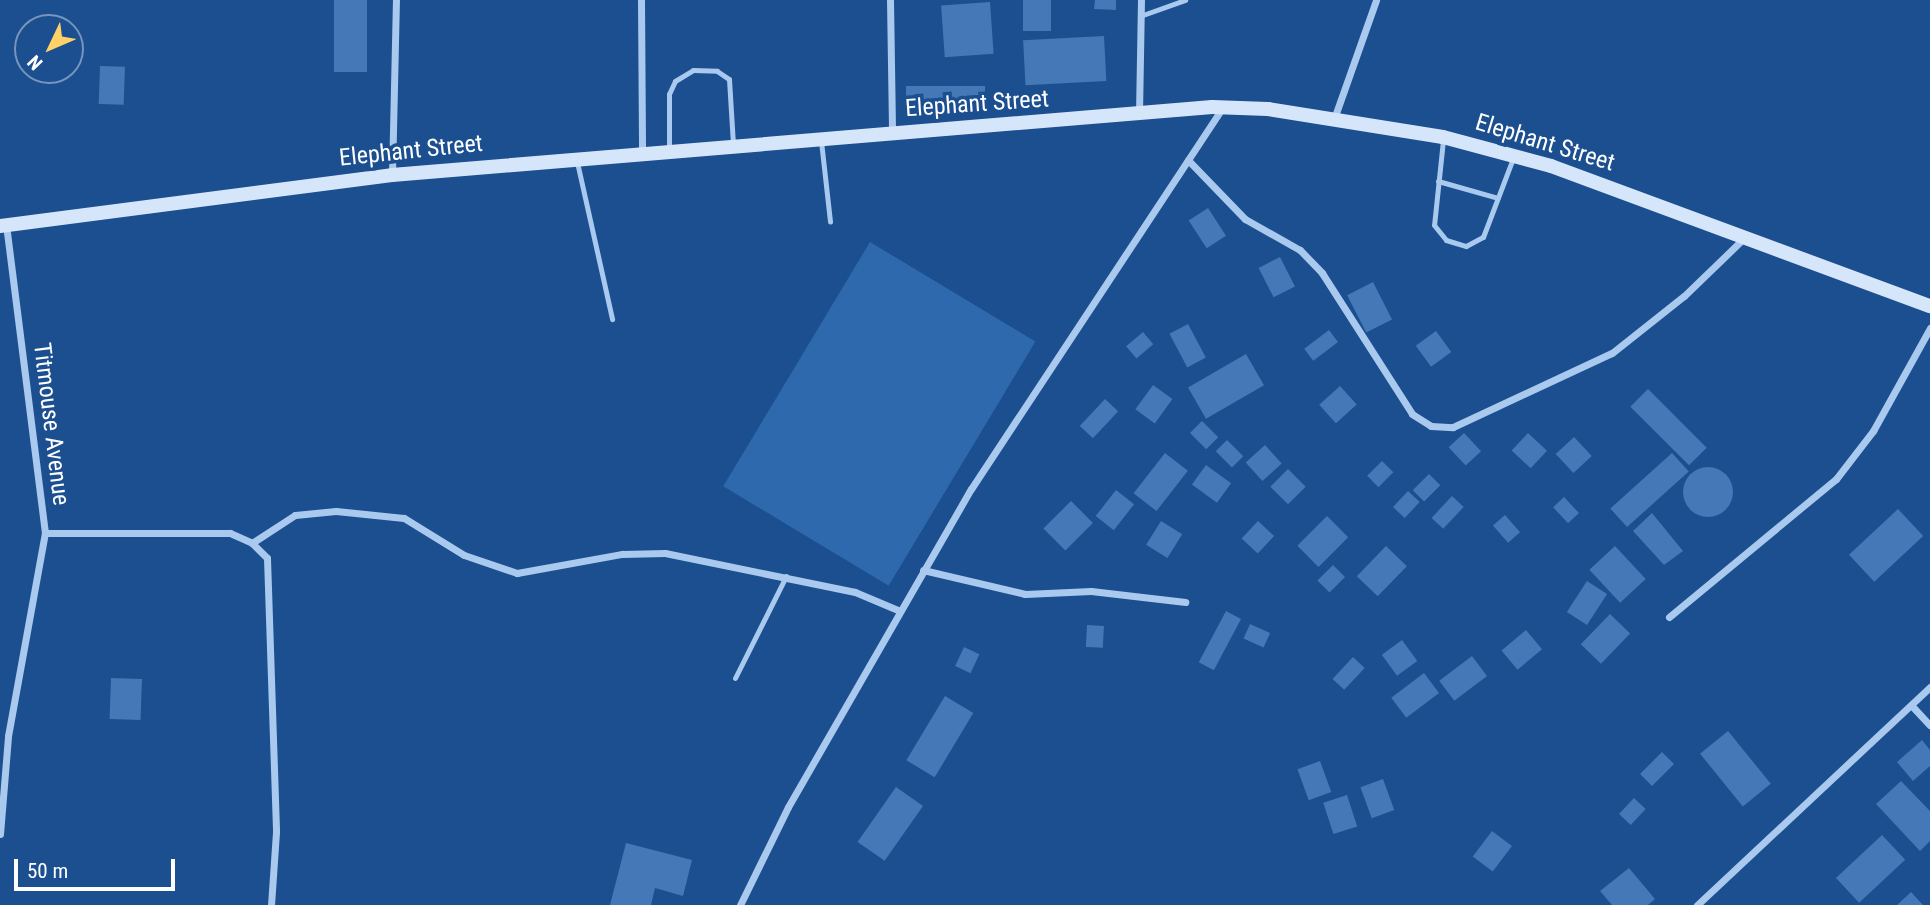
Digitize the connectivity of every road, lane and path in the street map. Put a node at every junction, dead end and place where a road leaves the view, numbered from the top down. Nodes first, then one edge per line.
1 (396, 0) edge
2 (640, 0) edge
3 (890, 0) edge
4 (1141, 0) edge
5 (1185, 0) edge
6 (1376, 0) edge
7 (1140, 16) junction
8 (1223, 107) junction
9 (1139, 114) junction
10 (1335, 116) junction
11 (892, 133) junction
12 (1443, 136) junction
13 (821, 138) junction
14 (733, 145) junction
15 (669, 150) junction
16 (642, 153) junction
17 (1514, 156) junction
18 (576, 158) junction
19 (1188, 160) junction
20 (392, 175) junction
21 (1438, 181) junction
22 (1498, 198) junction
23 (830, 221) dead end
24 (3, 225) edge
25 (1744, 239) junction
26 (1930, 306) edge
27 (612, 320) dead end
28 (1930, 328) edge
29 (45, 533) junction
30 (252, 543) junction
31 (923, 570) junction
32 (786, 576) junction
33 (1185, 601) dead end
34 (900, 611) junction
35 (1668, 617) dead end
36 (736, 678) dead end
37 (1930, 687) edge
38 (1912, 706) junction
39 (1930, 725) edge
40 (0, 834) edge
41 (271, 905) edge
42 (740, 905) edge
43 (1697, 905) edge

1 - 20 street
2 - 16 street
3 - 11 street
4 - 7 street
5 - 7 lane
6 - 10 street
7 - 9 street
8 - 9 main road, Elephant Street
8 - 10 main road, Elephant Street
8 - 19 street
9 - 11 main road, Elephant Street
10 - 12 main road, Elephant Street
11 - 13 main road, Elephant Street
12 - 17 main road, Elephant Street
12 - 21 lane
13 - 14 main road, Elephant Street
13 - 23 lane
14 - 15 main road, Elephant Street
14 - 15 lane
15 - 16 main road, Elephant Street
16 - 18 main road, Elephant Street
17 - 22 lane
17 - 25 main road, Elephant Street
18 - 20 main road, Elephant Street
18 - 27 lane
19 - 25 street
19 - 31 street
20 - 24 main road, Elephant Street
21 - 22 lane
21 - 22 lane
24 - 29 street, Titmouse Avenue
25 - 26 main road, Elephant Street
28 - 35 street
29 - 30 street
29 - 40 street, Titmouse Avenue
30 - 32 street
30 - 41 street
31 - 33 street
31 - 34 street
32 - 34 street
32 - 36 lane
34 - 42 street
37 - 38 street
38 - 39 street
38 - 43 street

